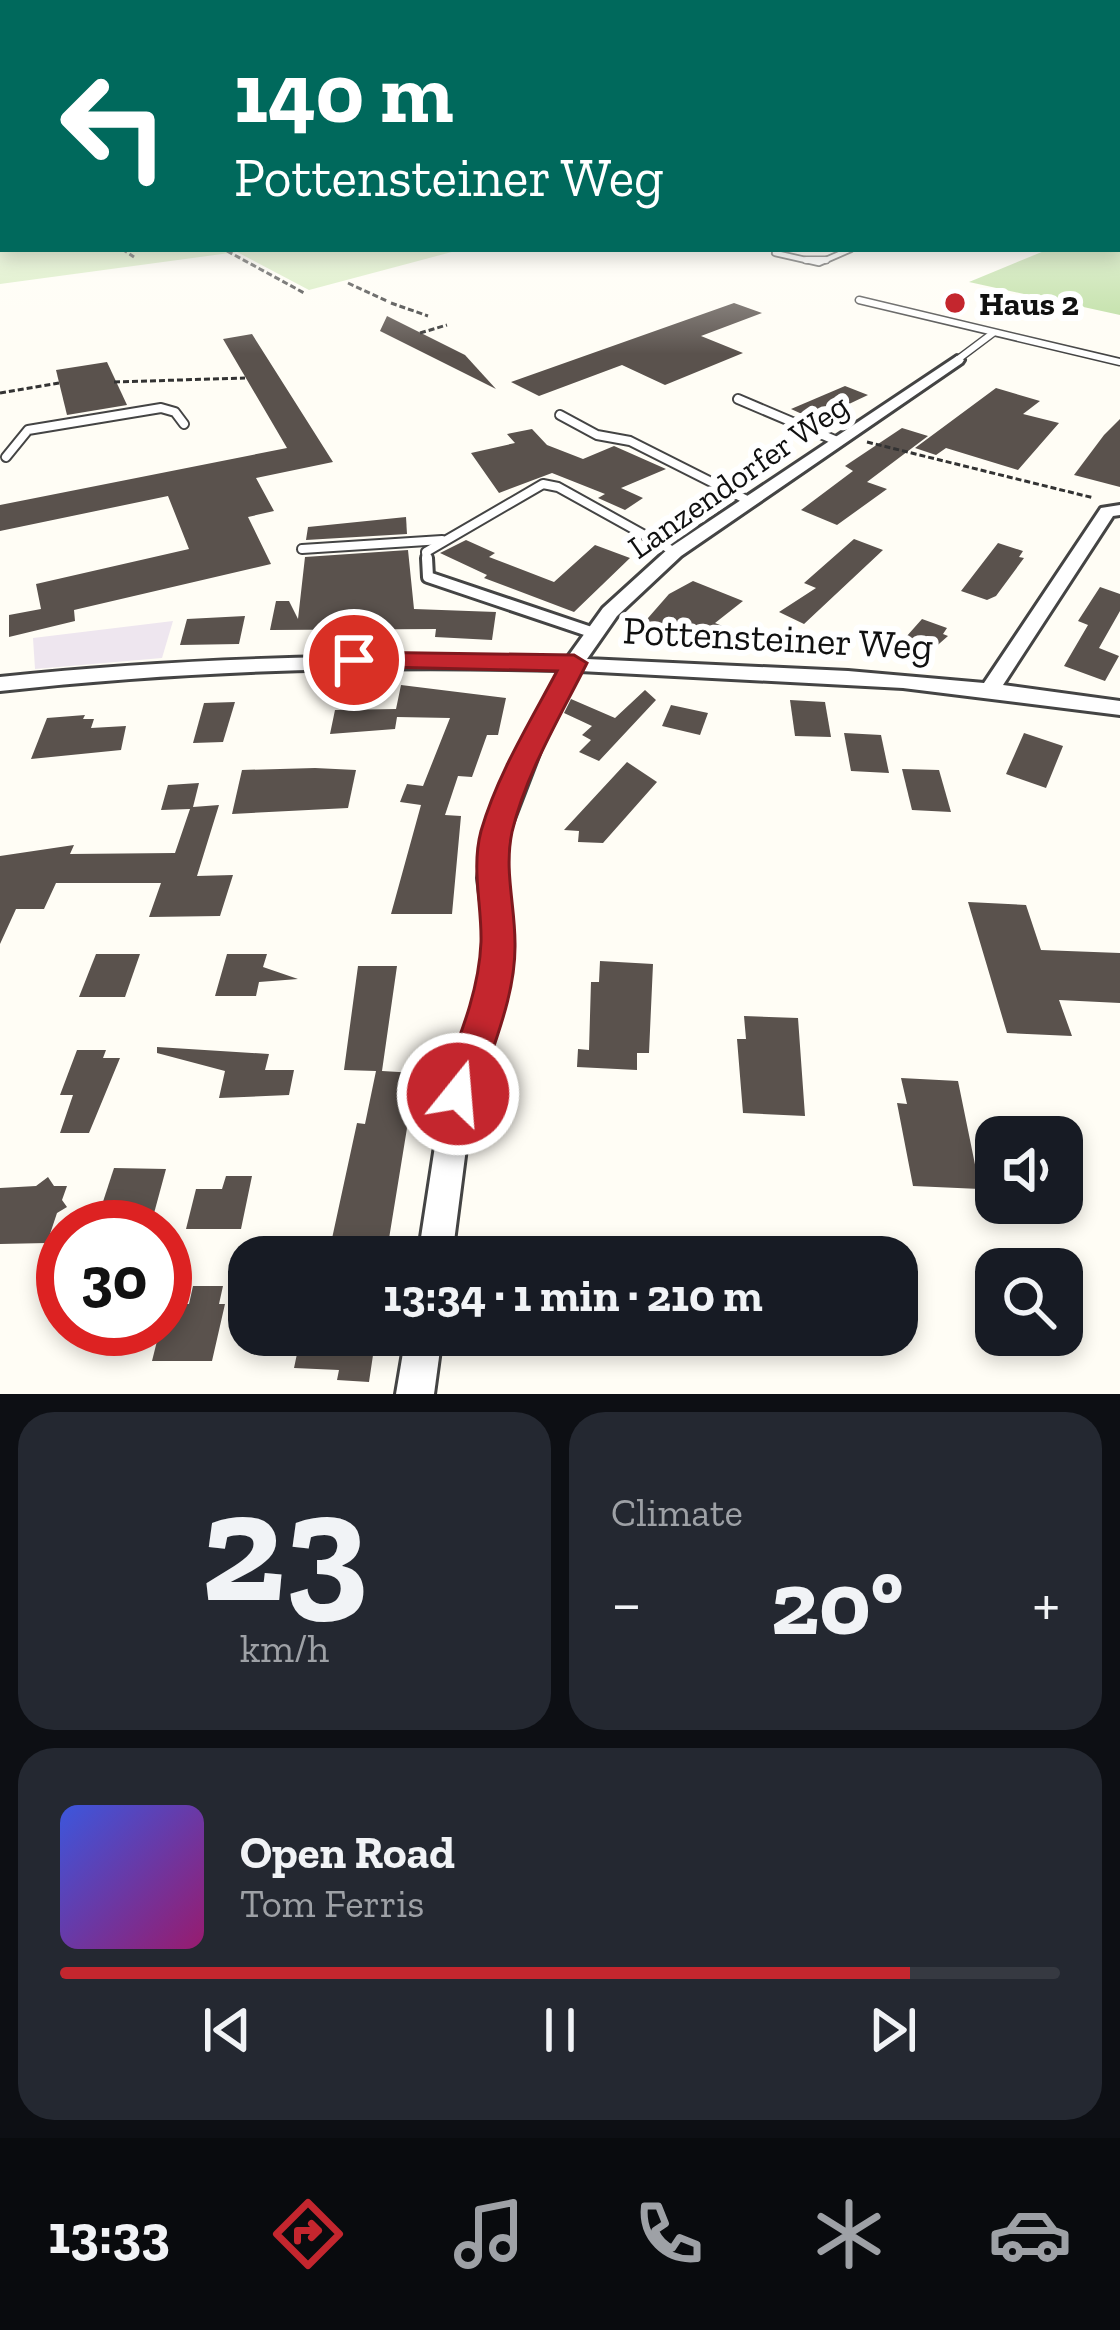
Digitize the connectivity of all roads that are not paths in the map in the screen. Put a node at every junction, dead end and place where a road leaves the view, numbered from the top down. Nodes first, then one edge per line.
1 (844, 252) edge
2 (776, 253) dead end
3 (859, 300) dead end
4 (993, 333) junction
5 (957, 360) joint
6 (1120, 362) edge
7 (738, 399) dead end
8 (560, 415) dead end
9 (184, 424) dead end
10 (842, 438) junction
11 (6, 457) dead end
12 (749, 500) junction
13 (1118, 509) edge
14 (446, 540) junction
15 (302, 549) dead end
16 (675, 552) junction
17 (594, 633) junction
18 (574, 663) junction
19 (0, 684) edge
20 (992, 686) junction
21 (1120, 708) edge
22 (438, 1236) edge
23 (421, 1356) edge
24 (416, 1394) edge

1 - 2 lane
3 - 4 lane
4 - 5 lane
4 - 6 lane
5 - 10 street, Lanzendorfer Weg
7 - 10 lane
8 - 12 lane
9 - 11 lane
10 - 12 street, Lanzendorfer Weg
12 - 16 street, Lanzendorfer Weg
13 - 20 street
14 - 15 lane
14 - 16 lane
14 - 17 lane
16 - 17 street, Lanzendorfer Weg
17 - 18 street, Lanzendorfer Weg
18 - 19 street, Pottensteiner Weg
18 - 20 street, Pottensteiner Weg
18 - 22 street, Lanzendorfer Weg
20 - 21 street, Pottensteiner Weg
23 - 24 street

